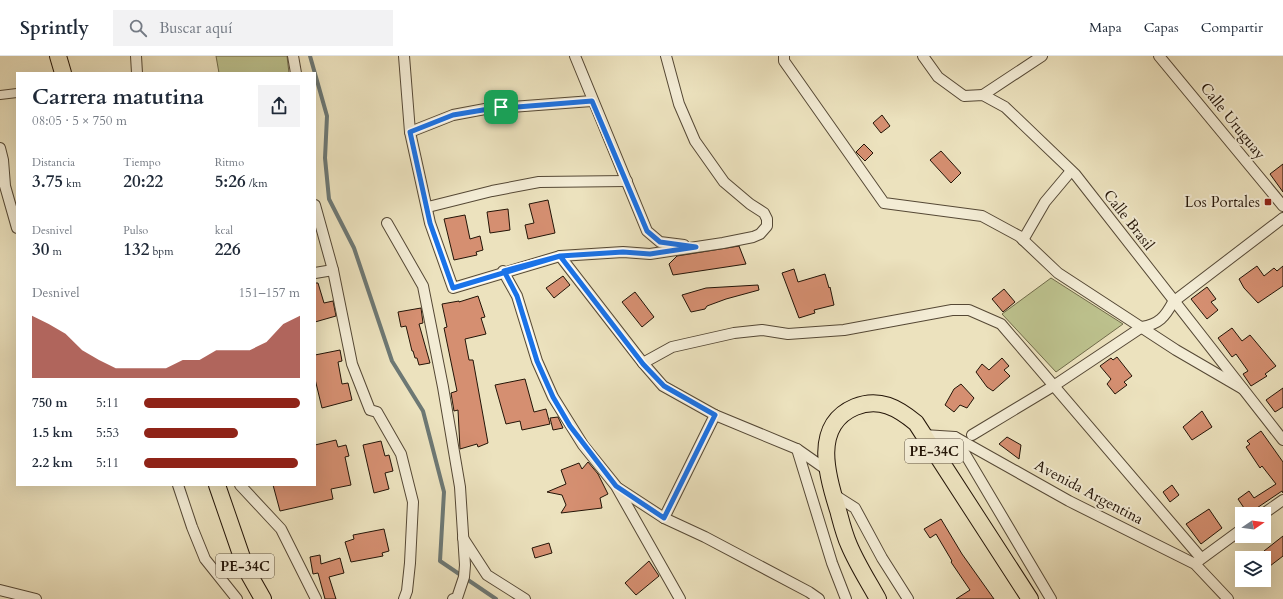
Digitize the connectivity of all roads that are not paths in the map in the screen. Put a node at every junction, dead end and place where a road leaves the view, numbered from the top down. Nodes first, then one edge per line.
1 (58, 56) edge
2 (136, 56) edge
3 (294, 56) edge
4 (404, 56) edge
5 (575, 56) edge
6 (666, 56) edge
7 (784, 56) edge
8 (923, 56) edge
9 (1042, 56) edge
10 (1159, 56) edge
11 (64, 72) edge
12 (137, 72) edge
13 (296, 72) edge
14 (16, 93) edge
15 (0, 95) edge
16 (983, 95) junction
17 (592, 101) junction
18 (410, 132) junction
19 (0, 148) edge
20 (1072, 171) junction
21 (628, 181) junction
22 (1283, 206) edge
23 (428, 207) junction
24 (316, 209) edge
25 (1283, 218) edge
26 (387, 223) dead end
27 (16, 224) edge
28 (1022, 240) junction
29 (696, 247) junction
30 (560, 256) junction
31 (333, 270) junction
32 (504, 271) junction
33 (316, 273) edge
34 (1173, 302) junction
35 (1142, 327) junction
36 (643, 364) junction
37 (1055, 385) junction
38 (1243, 389) junction
39 (715, 415) junction
40 (924, 434) junction
41 (972, 434) dead end
42 (955, 437) junction
43 (1283, 440) edge
44 (797, 449) junction
45 (827, 470) junction
46 (178, 486) edge
47 (217, 486) edge
48 (241, 486) edge
49 (616, 486) junction
50 (833, 494) junction
51 (1283, 500) edge
52 (1271, 508) edge
53 (664, 518) junction
54 (1235, 534) edge
55 (462, 537) junction
56 (1198, 560) junction
57 (0, 590) edge
58 (36, 599) edge
59 (237, 599) edge
60 (263, 599) edge
61 (316, 599) edge
62 (404, 599) edge
63 (453, 599) edge
64 (525, 599) edge
65 (680, 599) edge
66 (819, 599) edge
67 (846, 599) edge
68 (878, 599) edge
69 (908, 599) edge
70 (1030, 599) edge
71 (1051, 599) edge
72 (1228, 599) edge

1 - 11 main road
2 - 12 street
3 - 13 street
4 - 18 street
5 - 17 street
6 - 29 street
7 - 28 street
8 - 16 street, Calle Brasil
9 - 16 street
10 - 22 street, Calle Uruguay
14 - 15 street
16 - 20 street, Calle Brasil
17 - 18 street
17 - 21 street
18 - 23 street
19 - 27 street
20 - 28 street
20 - 34 street, Calle Brasil
21 - 23 street
21 - 29 street
23 - 32 street
24 - 31 street
25 - 34 street
26 - 55 street
28 - 35 street
29 - 30 street
30 - 32 street
30 - 36 street
31 - 33 street
31 - 62 street
32 - 49 street
34 - 35 street
34 - 38 street, Calle Brasil
35 - 37 street
35 - 38 street
36 - 37 street
36 - 39 street
37 - 41 street
37 - 56 street
38 - 43 street, Calle Brasil
39 - 44 street
39 - 53 street
40 - 42 street, Avenida Argentina
40 - 45 main road, PE-34C
40 - 70 main road, PE-34C
42 - 56 street, Avenida Argentina
42 - 71 street
44 - 45 street
44 - 67 street
45 - 50 main road, PE-34C
46 - 59 street
47 - 60 main road, PE-34C
48 - 61 street
49 - 53 street
49 - 65 street
50 - 68 main road, PE-34C
50 - 69 street
51 - 52 street
53 - 66 street
54 - 56 street
55 - 63 street
55 - 64 street
56 - 72 street, Avenida Argentina
57 - 58 street

